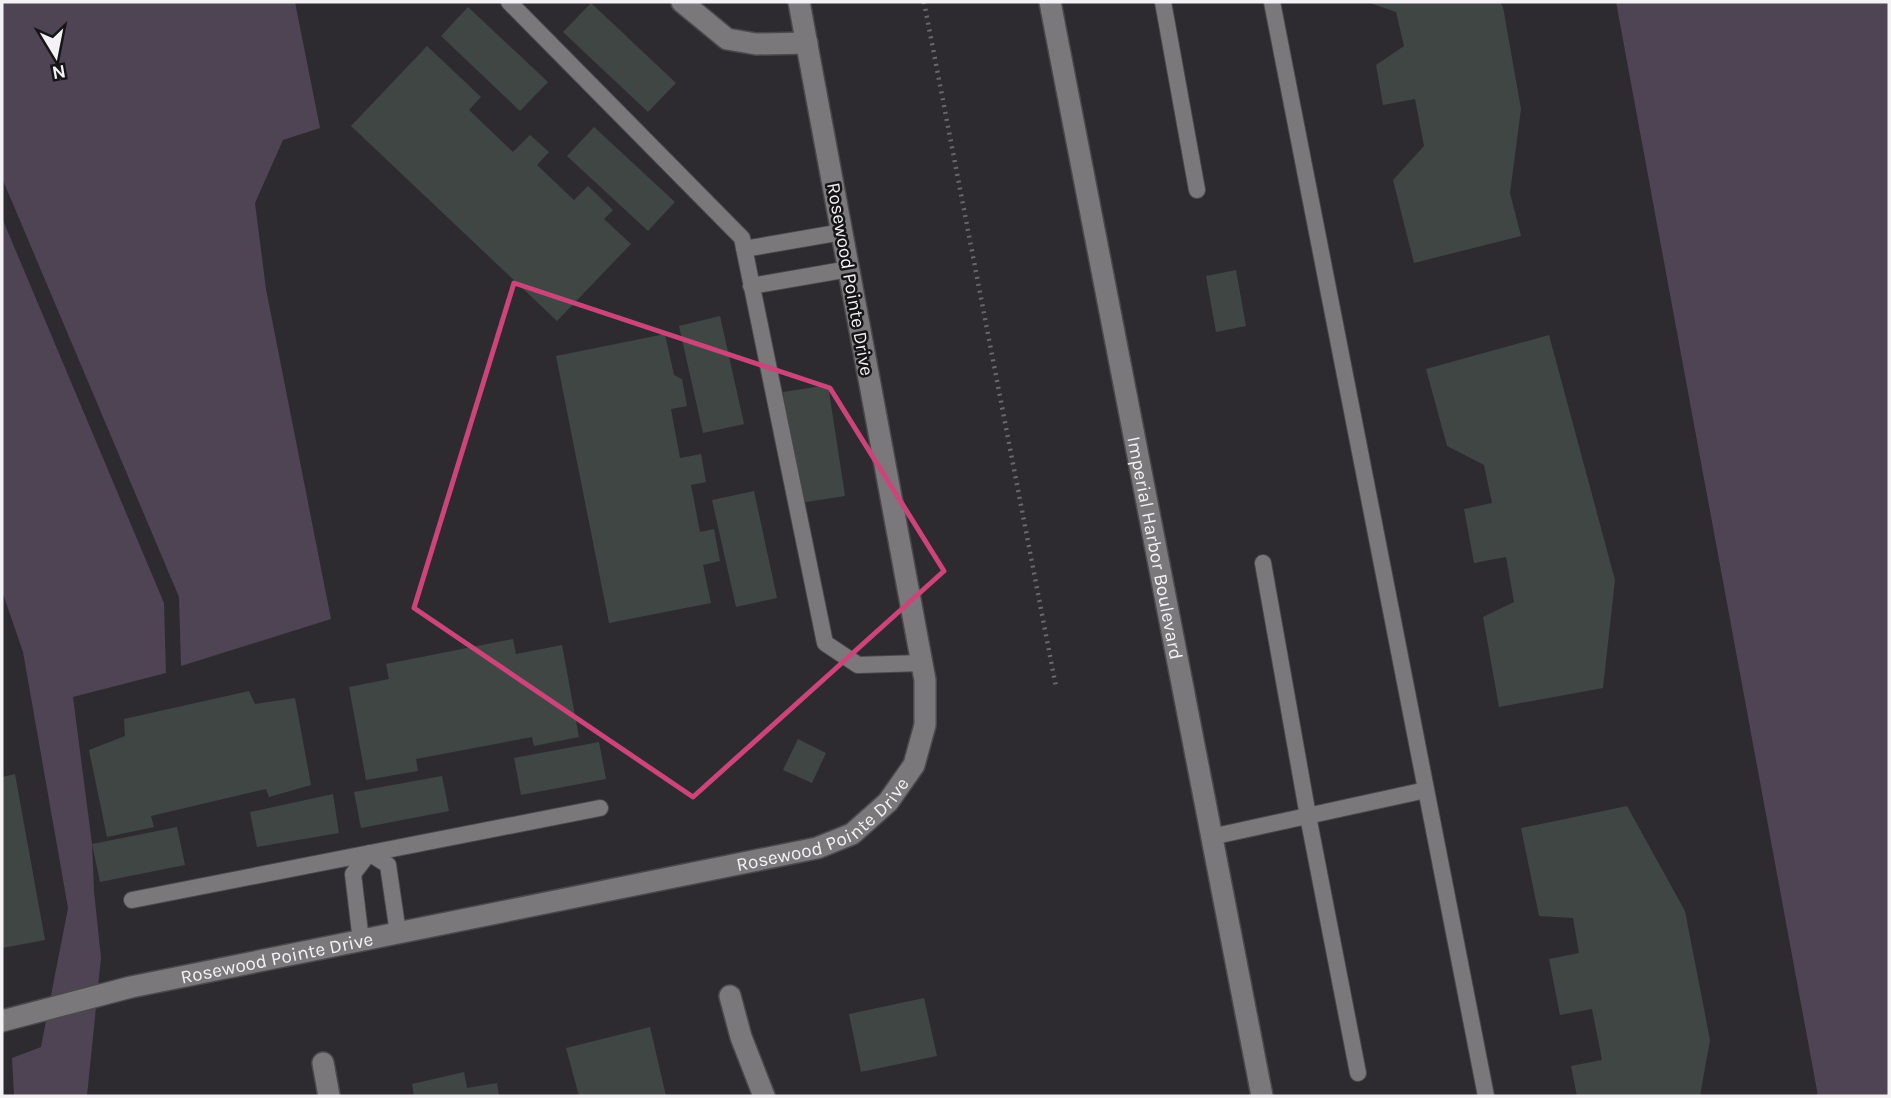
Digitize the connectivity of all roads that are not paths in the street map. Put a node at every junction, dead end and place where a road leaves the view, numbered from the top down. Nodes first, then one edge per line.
1 (509, 2) edge
2 (682, 2) edge
3 (799, 2) edge
4 (1051, 2) edge
5 (1163, 2) edge
6 (1272, 2) edge
7 (807, 43) junction
8 (1197, 190) dead end
9 (842, 232) junction
10 (744, 249) junction
11 (849, 270) junction
12 (751, 286) junction
13 (1263, 563) dead end
14 (922, 663) junction
15 (1426, 790) junction
16 (600, 808) dead end
17 (1308, 816) junction
18 (1211, 837) junction
19 (369, 853) junction
20 (132, 900) dead end
21 (398, 933) junction
22 (361, 941) junction
23 (730, 996) dead end
24 (2, 1021) edge
25 (323, 1063) dead end
26 (1358, 1073) dead end
27 (329, 1096) edge
28 (764, 1096) edge
29 (1262, 1096) edge
30 (1486, 1096) edge

1 - 10 lane
2 - 7 street
3 - 7 street, Rosewood Pointe Drive
4 - 18 street, Imperial Harbor Boulevard
5 - 8 lane
6 - 15 lane
7 - 9 street, Rosewood Pointe Drive
9 - 10 lane
9 - 11 street, Rosewood Pointe Drive
10 - 12 lane
11 - 12 lane
11 - 14 street, Rosewood Pointe Drive
12 - 14 lane
13 - 17 lane
14 - 21 street, Rosewood Pointe Drive
15 - 17 lane
15 - 30 lane
16 - 19 lane
17 - 18 lane
17 - 26 lane
18 - 29 street, Imperial Harbor Boulevard
19 - 20 lane
19 - 21 lane
19 - 22 lane
21 - 22 street, Rosewood Pointe Drive
22 - 24 street, Rosewood Pointe Drive
23 - 28 street
25 - 27 street

